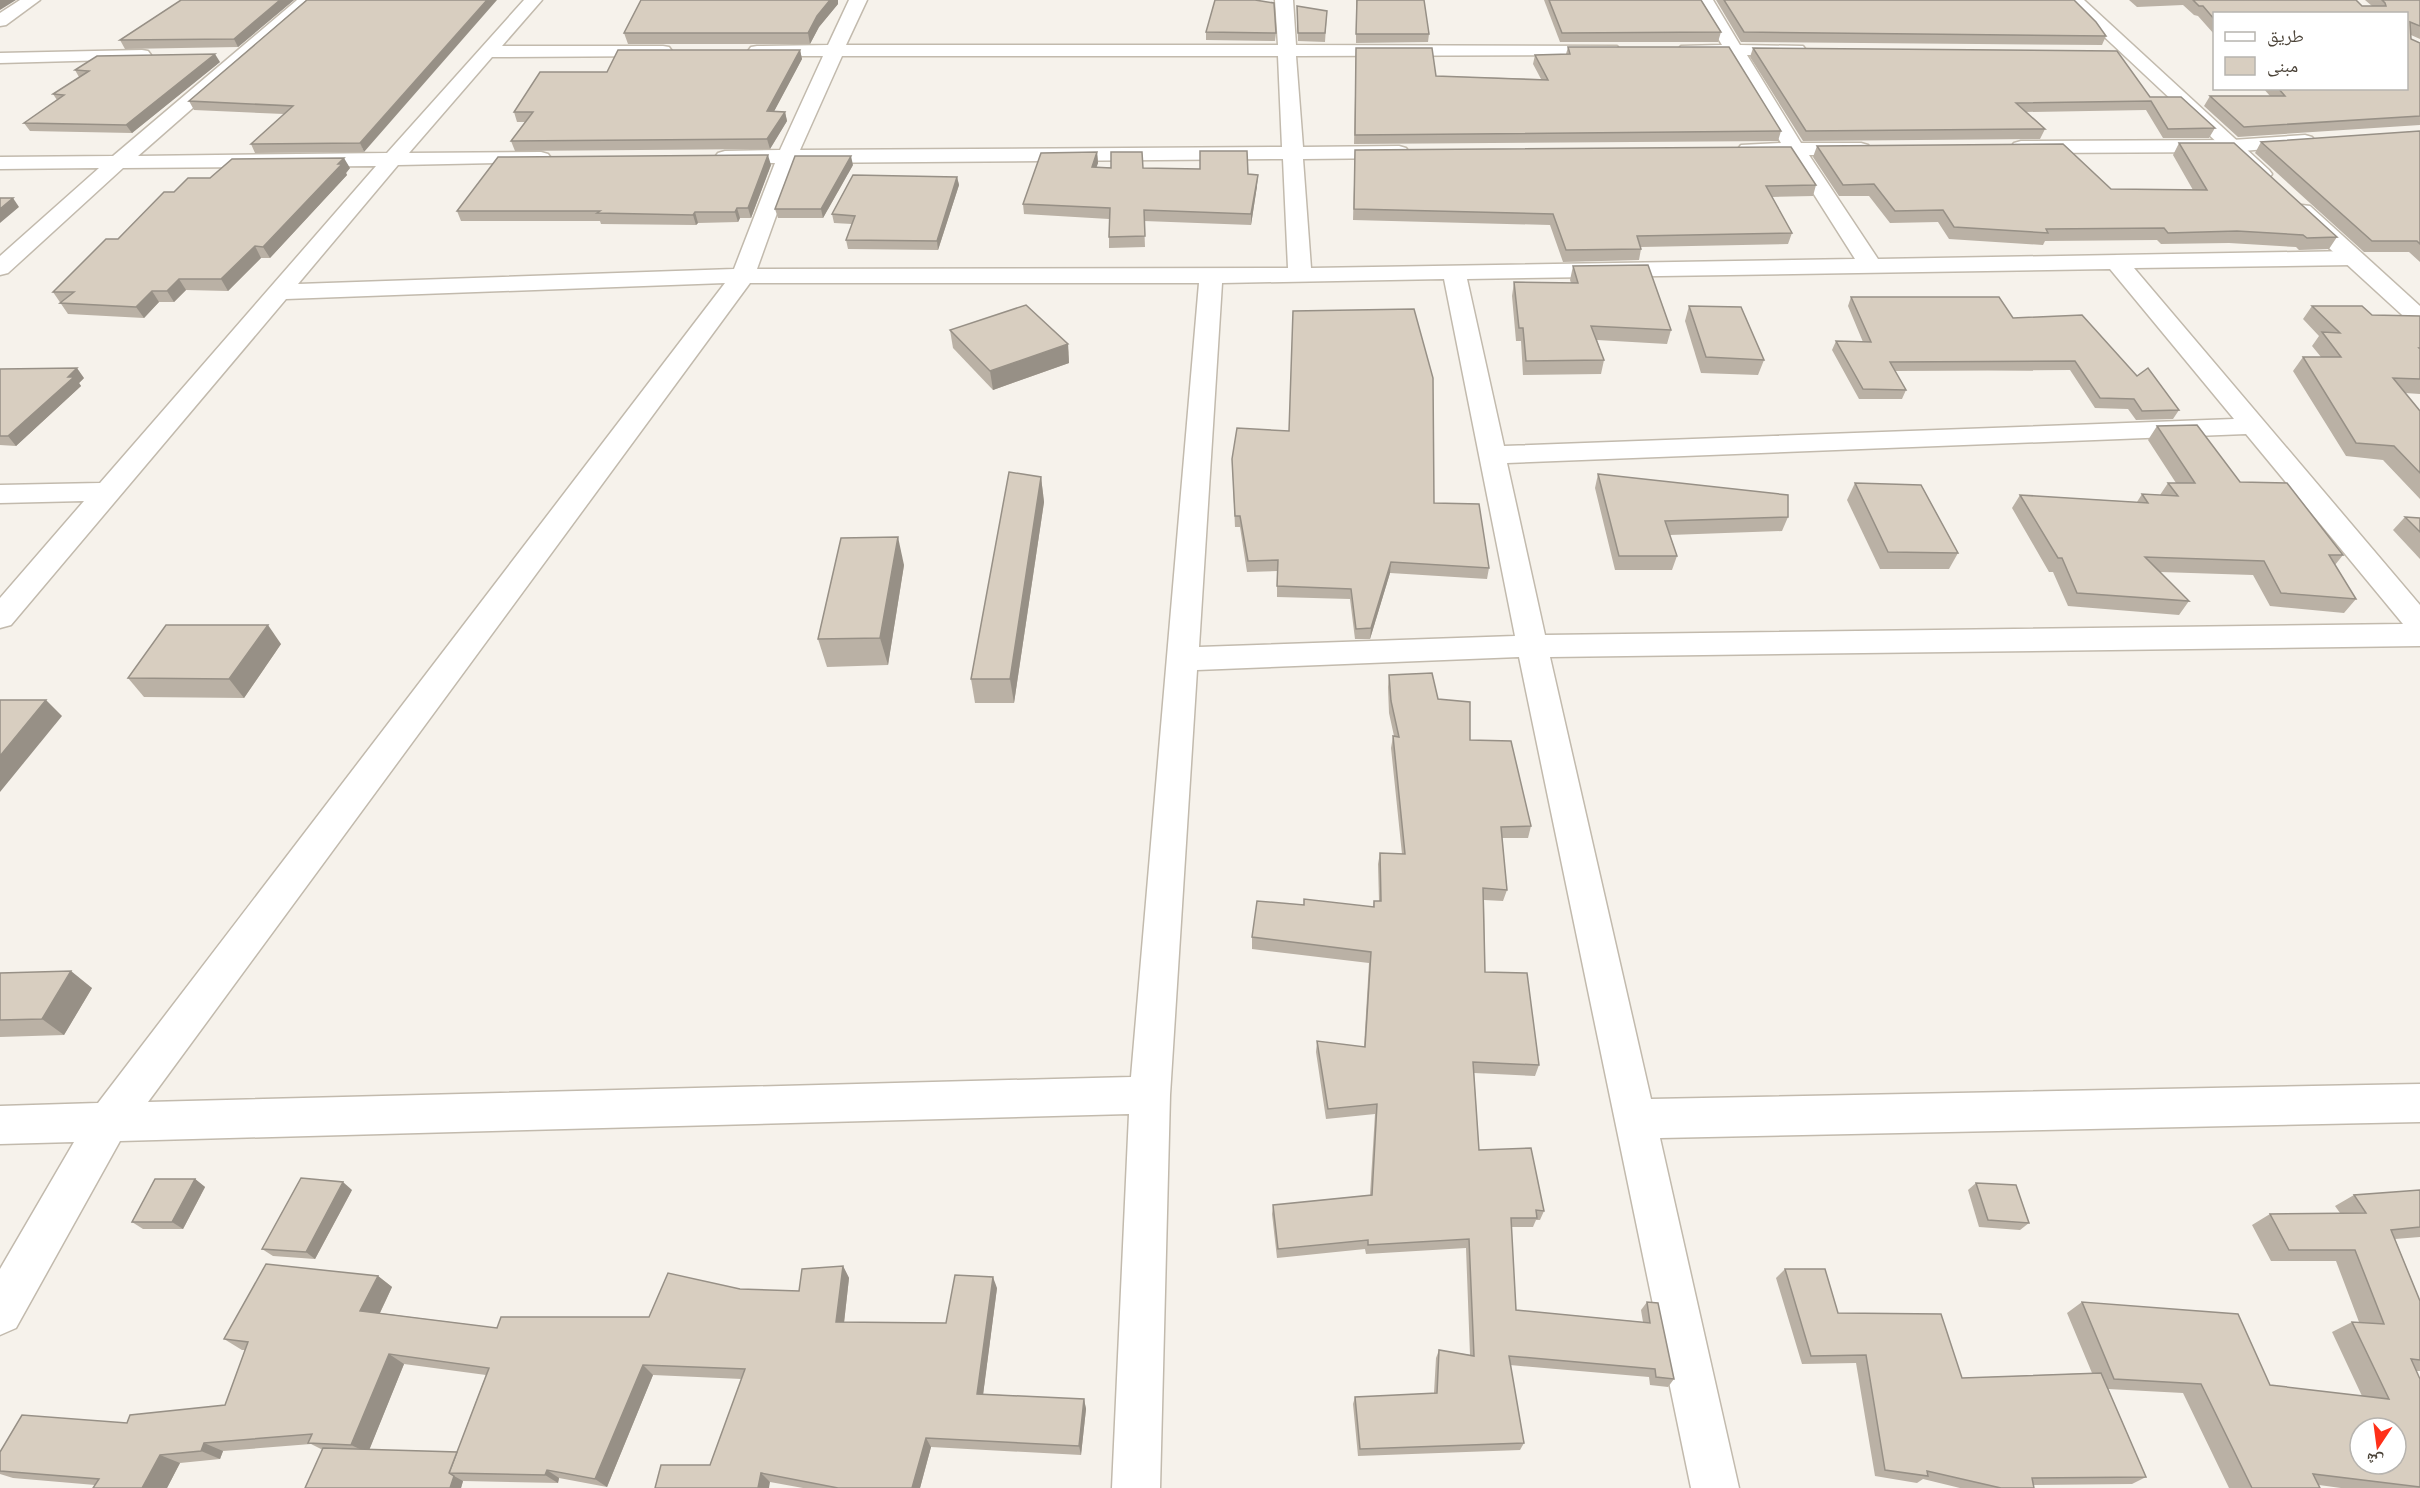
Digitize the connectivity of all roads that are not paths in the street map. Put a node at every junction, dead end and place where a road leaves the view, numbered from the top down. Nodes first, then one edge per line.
1 (30, 0) edge
2 (307, 0) edge
3 (533, 0) edge
4 (858, 0) edge
5 (1284, 0) edge
6 (1704, 0) edge
7 (2074, 0) edge
8 (0, 21) edge
9 (1734, 49) junction
10 (836, 50) junction
11 (1628, 50) edge
12 (1675, 50) edge
13 (1816, 50) edge
14 (684, 51) edge
15 (742, 51) edge
16 (487, 52) junction
17 (1288, 52) junction
18 (2108, 53) edge
19 (2132, 53) junction
20 (221, 54) dead end
21 (244, 54) junction
22 (163, 55) edge
23 (0, 58) edge
24 (2326, 140) edge
25 (2232, 146) junction
26 (1877, 148) edge
27 (1996, 148) edge
28 (1795, 149) junction
29 (1723, 150) edge
30 (1414, 152) edge
31 (1295, 153) junction
32 (703, 157) edge
33 (787, 157) junction
34 (559, 158) edge
35 (392, 159) junction
36 (118, 162) junction
37 (0, 163) edge
38 (2354, 258) junction
39 (2116, 261) junction
40 (1871, 266) junction
41 (0, 268) edge
42 (1454, 273) junction
43 (1300, 275) junction
44 (743, 276) junction
45 (1211, 276) junction
46 (278, 292) junction
47 (2420, 319) edge
48 (2254, 426) junction
49 (1492, 455) junction
50 (108, 492) junction
51 (0, 494) edge
52 (0, 618) edge
53 (2420, 625) edge
54 (2420, 635) edge
55 (1532, 646) junction
56 (1182, 659) junction
57 (1150, 1095) junction
58 (2420, 1102) edge
59 (1635, 1119) junction
60 (109, 1122) junction
61 (0, 1125) edge
62 (0, 1312) edge
63 (1136, 1488) edge
64 (1716, 1488) edge

1 - 8 street
2 - 21 street
3 - 16 street
4 - 10 street
5 - 17 street
6 - 9 street
7 - 19 street
9 - 12 street
9 - 13 street
9 - 28 street
10 - 15 street
10 - 17 street
10 - 33 street
11 - 17 street
14 - 16 street
16 - 35 street
17 - 31 street
18 - 19 street
19 - 25 street
20 - 21 street
21 - 36 street
22 - 23 street
24 - 25 street
25 - 27 street
25 - 38 street
26 - 28 street
28 - 29 street
28 - 40 street
30 - 31 street
31 - 33 street
31 - 43 street
32 - 33 street
33 - 44 street
34 - 35 street
35 - 36 street
35 - 46 street
36 - 37 street
36 - 41 street
38 - 39 street
38 - 47 street
39 - 40 street
39 - 48 street
40 - 42 street
42 - 43 street
42 - 49 street
43 - 45 street
44 - 45 street
44 - 46 street
44 - 60 street
45 - 56 street
46 - 50 street
48 - 49 street
48 - 53 street
49 - 55 street
50 - 51 street
50 - 52 street
54 - 55 street
55 - 56 street
55 - 59 street
56 - 57 street
57 - 60 street
57 - 63 street
58 - 59 street
59 - 64 street
60 - 61 street
60 - 62 street

